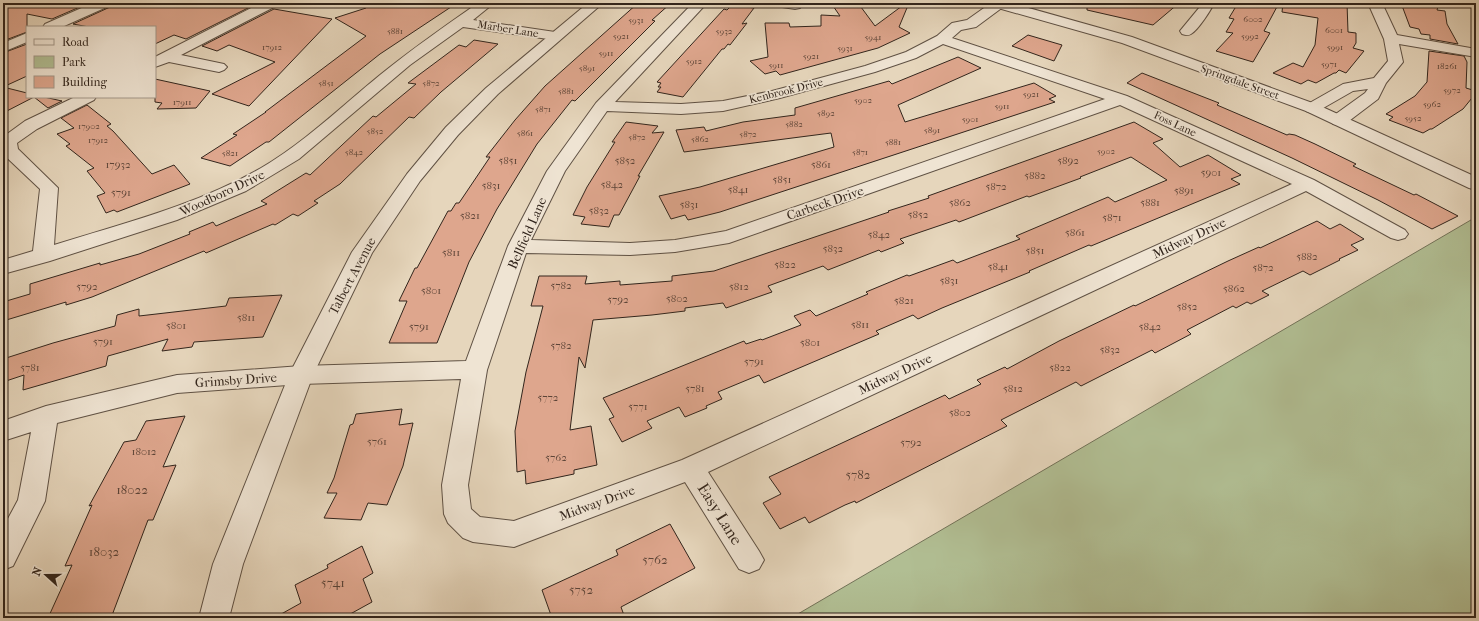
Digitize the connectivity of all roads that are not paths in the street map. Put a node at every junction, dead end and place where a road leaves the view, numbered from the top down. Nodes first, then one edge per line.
1 (104, 3) edge
2 (270, 3) edge
3 (487, 3) edge
4 (596, 3) edge
5 (700, 3) edge
6 (781, 3) edge
7 (997, 3) edge
8 (1206, 3) edge
9 (1375, 3) edge
10 (796, 5) dead end
11 (461, 22) junction
12 (52, 26) edge
13 (1187, 32) dead end
14 (555, 36) junction
15 (26, 37) edge
16 (942, 39) junction
17 (1391, 39) junction
18 (3, 48) edge
19 (1476, 53) edge
20 (162, 60) edge
21 (219, 67) dead end
22 (1379, 82) junction
23 (86, 98) edge
24 (1121, 99) junction
25 (602, 106) junction
26 (1312, 108) junction
27 (1339, 120) junction
28 (1306, 184) junction
29 (1476, 184) edge
30 (1398, 234) dead end
31 (518, 246) junction
32 (43, 256) junction
33 (3, 267) edge
34 (475, 370) junction
35 (301, 376) junction
36 (46, 416) junction
37 (3, 431) edge
38 (691, 468) junction
39 (473, 529) joint
40 (3, 557) edge
41 (749, 560) dead end
42 (214, 618) edge

1 - 12 street
2 - 20 street
3 - 11 street, Woodboro Drive
4 - 14 street, Talbert Avenue
5 - 25 street, Bellfield Lane
6 - 10 street
7 - 16 street, Kenbrook Drive
7 - 26 street, Springdale Street
8 - 13 street
9 - 17 street
11 - 14 street, Marber Lane
11 - 32 street, Woodboro Drive
14 - 35 street, Talbert Avenue
15 - 18 street
16 - 24 street, Foss Lane
16 - 25 street, Kenbrook Drive
17 - 19 street
17 - 22 street
20 - 21 street
22 - 26 street
22 - 27 street
23 - 32 street
24 - 28 street, Foss Lane
24 - 31 street, Carbeck Drive
25 - 31 street, Bellfield Lane
26 - 27 street, Springdale Street
27 - 29 street, Springdale Street
28 - 30 street, Foss Lane
28 - 38 street, Midway Drive
31 - 34 street, Bellfield Lane
32 - 33 street, Woodboro Drive
34 - 35 street, Grimsby Drive
34 - 39 street, Bellfield Lane
35 - 36 street, Grimsby Drive
35 - 42 street, Talbert Avenue
36 - 37 street, Grimsby Drive
36 - 40 street
38 - 39 street, Midway Drive
38 - 41 street, Easy Lane

